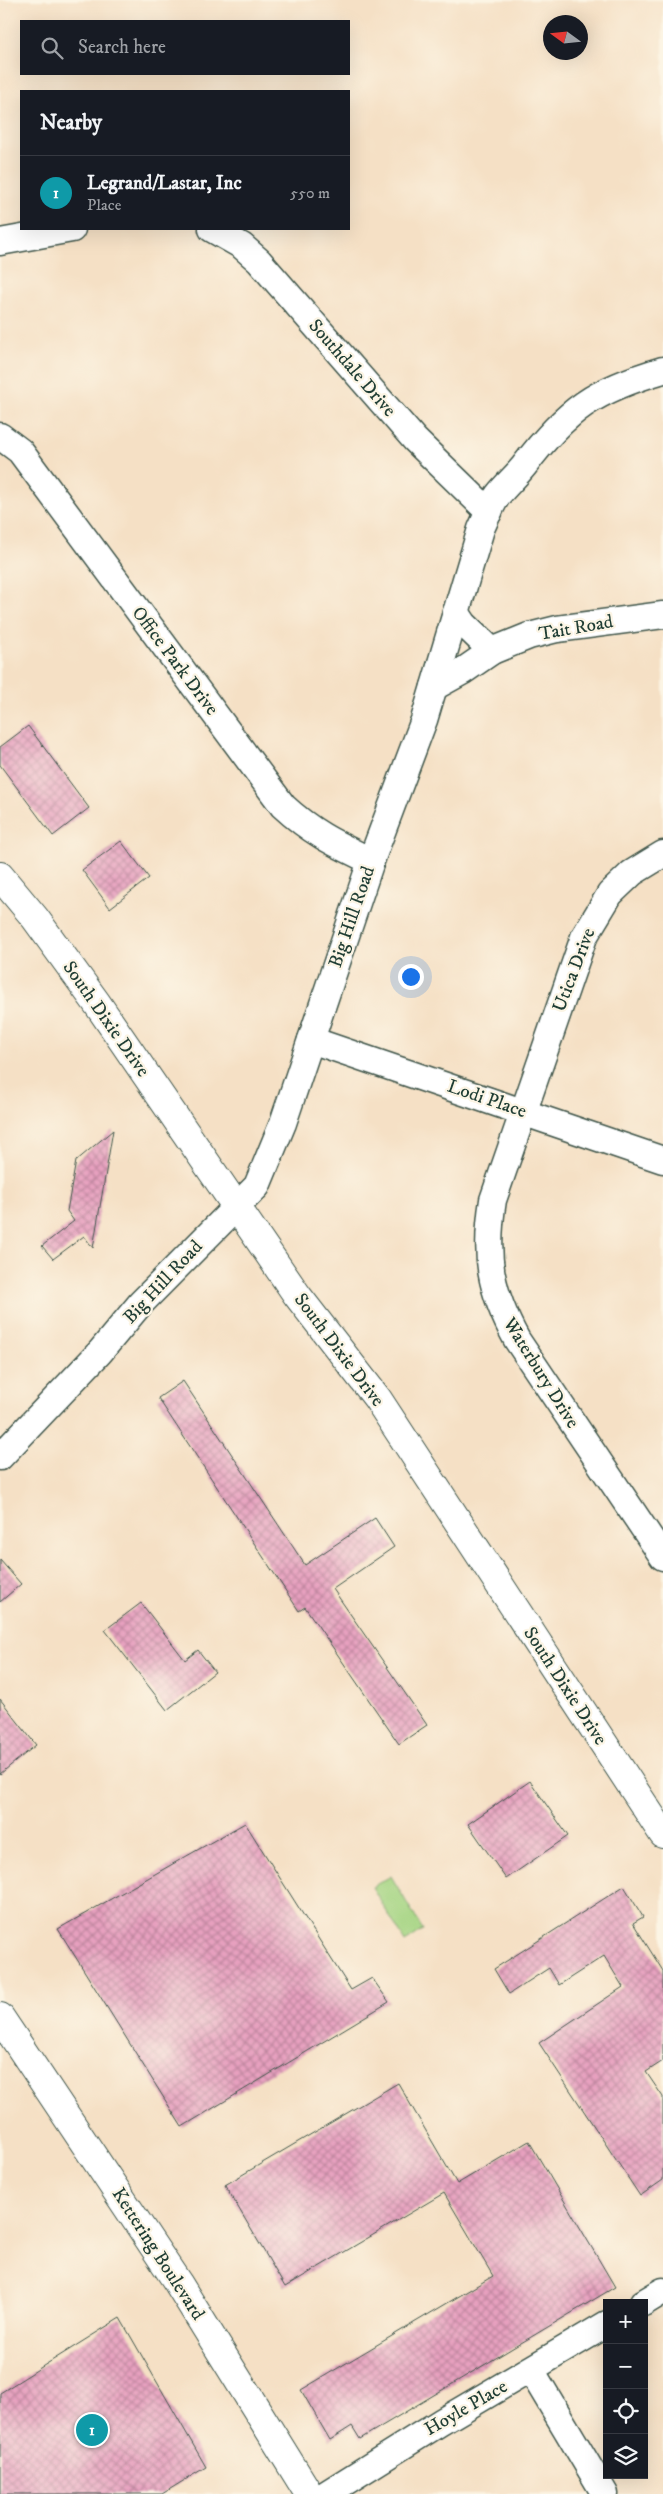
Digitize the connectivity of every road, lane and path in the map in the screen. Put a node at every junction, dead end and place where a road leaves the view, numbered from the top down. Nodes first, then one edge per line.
1 (66, 230) edge
2 (214, 230) edge
3 (0, 242) edge
4 (663, 370) edge
5 (0, 436) edge
6 (489, 512) junction
7 (456, 612) junction
8 (663, 615) edge
9 (492, 651) junction
10 (434, 687) junction
11 (663, 854) edge
12 (371, 860) junction
13 (0, 876) edge
14 (311, 1040) junction
15 (524, 1112) junction
16 (663, 1160) edge
17 (237, 1206) junction
18 (0, 1457) edge
19 (663, 1557) edge
20 (663, 1834) edge
21 (0, 2017) edge
22 (663, 2291) edge
23 (648, 2300) edge
24 (603, 2326) edge
25 (531, 2370) junction
26 (309, 2494) edge
27 (326, 2494) edge
28 (605, 2494) edge

1 - 3 street
2 - 6 street, Southdale Drive
4 - 6 street, Big Hill Road
5 - 12 street, Office Park Drive
6 - 7 street, Big Hill Road
7 - 9 street
7 - 10 street, Big Hill Road
8 - 9 street, Tait Road
9 - 10 street, Tait Road
10 - 12 street, Big Hill Road
11 - 15 street, Utica Drive
12 - 14 street, Big Hill Road
13 - 17 main road, South Dixie Drive
14 - 15 street, Lodi Place
14 - 17 street, Big Hill Road
15 - 16 street, Lodi Place
15 - 19 street, Waterbury Drive
17 - 18 street, Big Hill Road
17 - 20 main road, South Dixie Drive
21 - 26 main road, Kettering Boulevard
22 - 23 street
24 - 25 street, Hoyle Place
25 - 27 street, Hoyle Place
25 - 28 street

